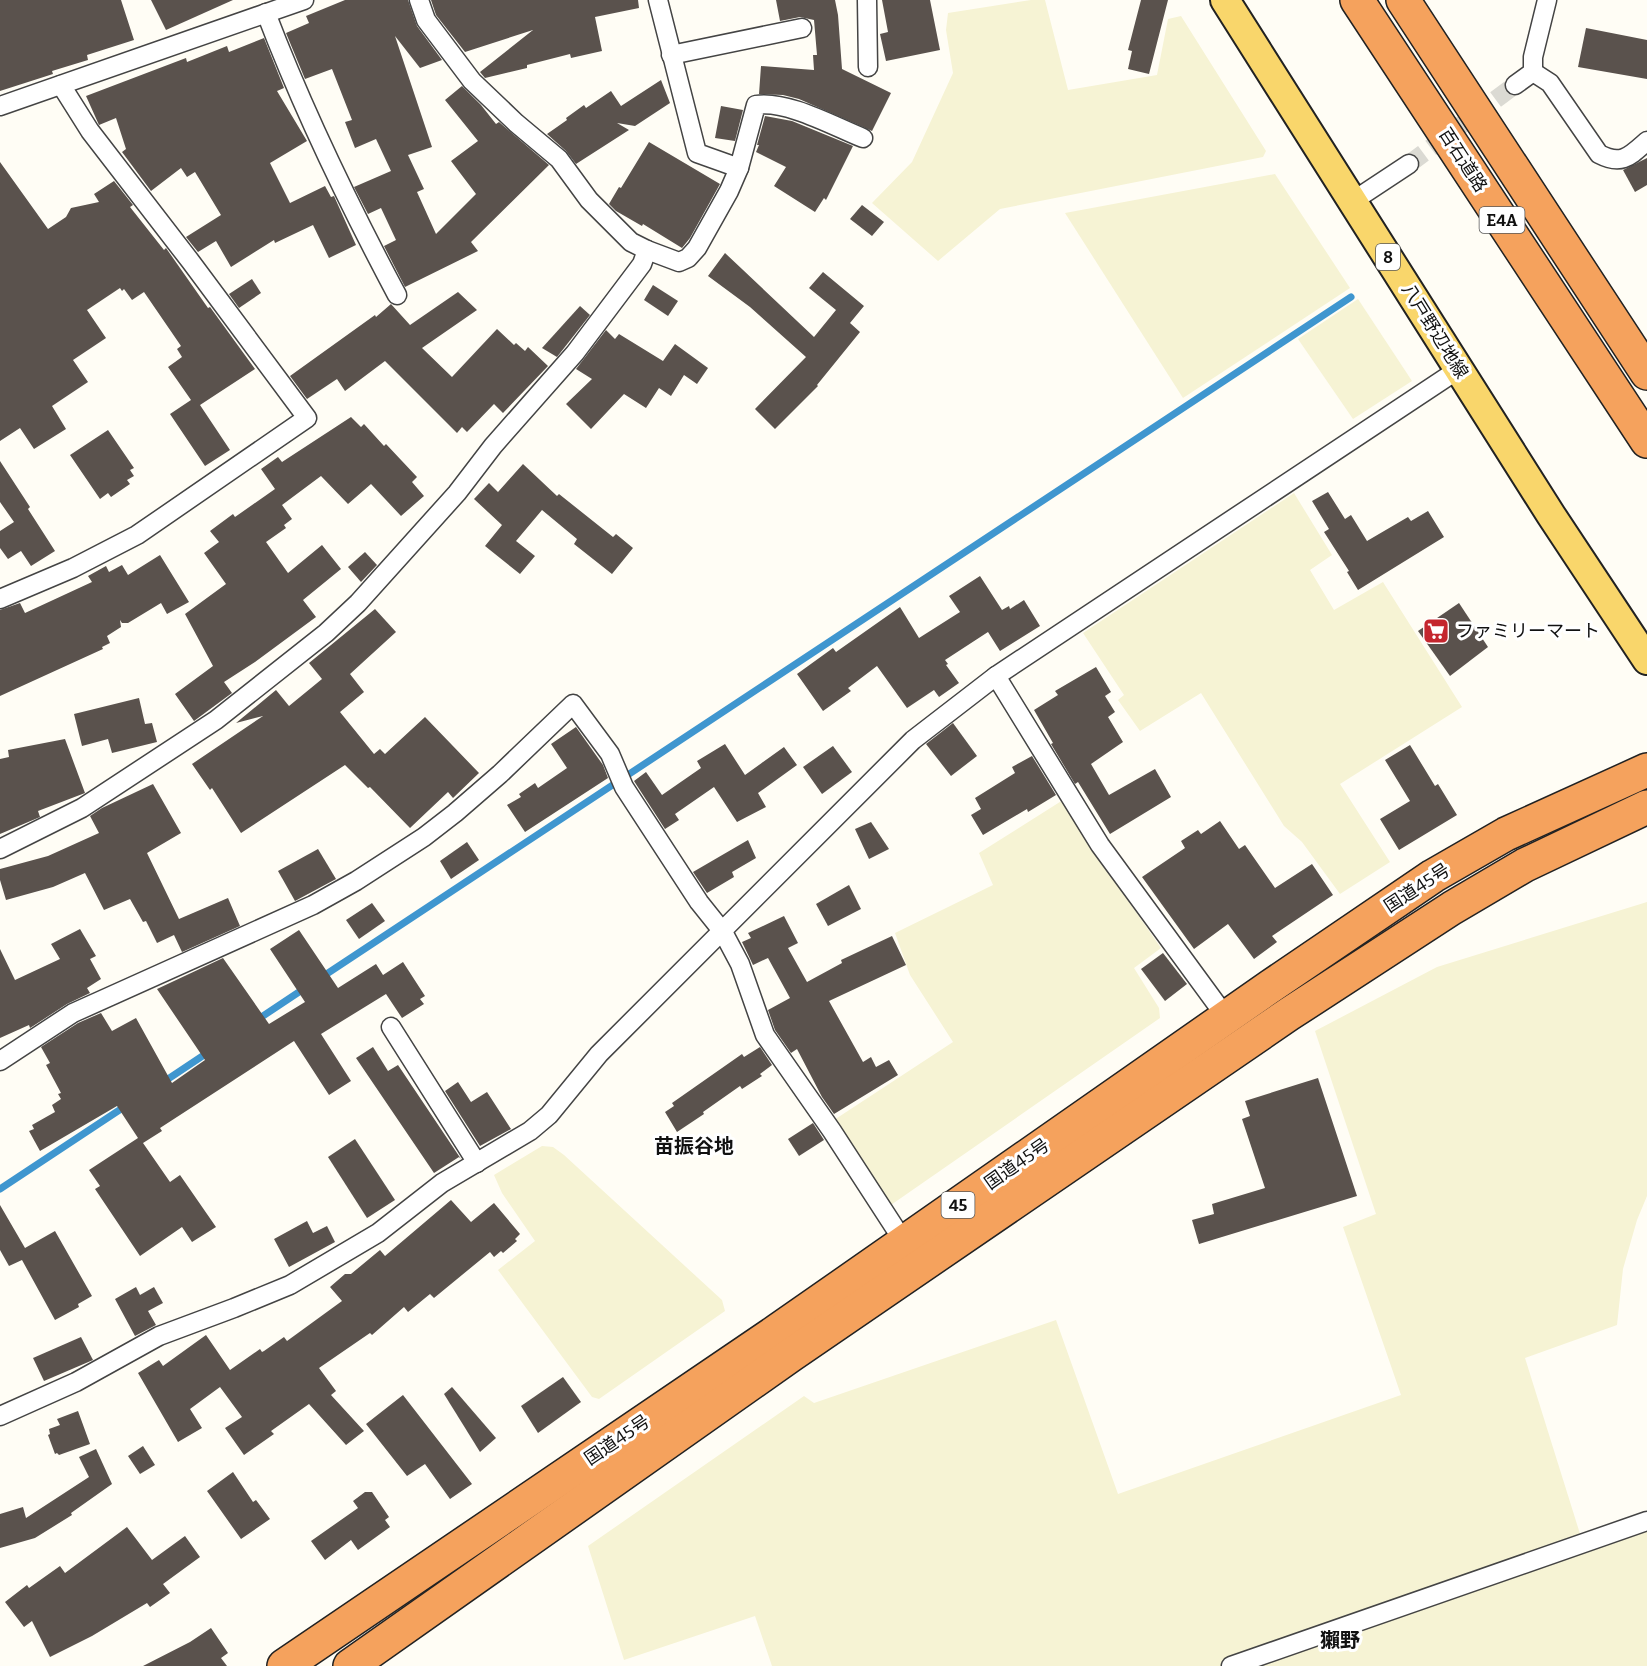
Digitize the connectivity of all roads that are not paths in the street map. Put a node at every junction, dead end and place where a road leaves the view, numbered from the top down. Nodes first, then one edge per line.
1 (304, 0) edge
2 (419, 0) edge
3 (658, 0) edge
4 (867, 0) edge
5 (1225, 0) edge
6 (1357, 0) edge
7 (1402, 0) edge
8 (1547, 0) edge
9 (266, 13) junction
10 (802, 28) dead end
11 (671, 55) junction
12 (868, 68) dead end
13 (1533, 72) junction
14 (61, 85) junction
15 (1515, 85) tunnel mouth
16 (0, 106) edge
17 (863, 138) dead end
18 (1647, 141) edge
19 (1409, 164) tunnel mouth
20 (739, 168) junction
21 (1353, 201) junction
22 (647, 250) junction
23 (397, 295) dead end
24 (1459, 369) junction
25 (1647, 373) edge
26 (1647, 441) edge
27 (0, 599) edge
28 (1647, 660) edge
29 (996, 676) junction
30 (1647, 770) edge
31 (1647, 807) edge
32 (0, 849) edge
33 (723, 932) junction
34 (1226, 1017) junction
35 (391, 1027) dead end
36 (0, 1060) edge
37 (477, 1163) junction
38 (904, 1242) junction
39 (0, 1416) edge
40 (1647, 1521) edge
41 (284, 1666) edge
42 (350, 1666) edge
43 (1231, 1666) edge

1 - 9 street
2 - 22 street
3 - 11 street
4 - 12 street
5 - 21 main road, 八戸野辺地線 / 8
6 - 26 highway, 百石道路 / E4A
7 - 25 highway, E4A
8 - 13 street
9 - 14 street
9 - 23 street
10 - 11 street
11 - 20 street
13 - 15 street
13 - 18 street
14 - 16 street
14 - 27 street
17 - 20 street
19 - 21 street
20 - 22 street
21 - 24 main road, 八戸野辺地線 / 8
22 - 32 street
24 - 28 main road, 八戸野辺地線 / 8
24 - 29 street
29 - 33 street
29 - 34 street
30 - 34 highway, 国道45号 / 45
31 - 42 highway, 国道45号 / 45
33 - 36 street
33 - 37 street
33 - 38 street
34 - 38 highway, 国道45号 / 45
35 - 37 street
37 - 39 street
38 - 41 highway, 国道45号 / 45
40 - 43 street

